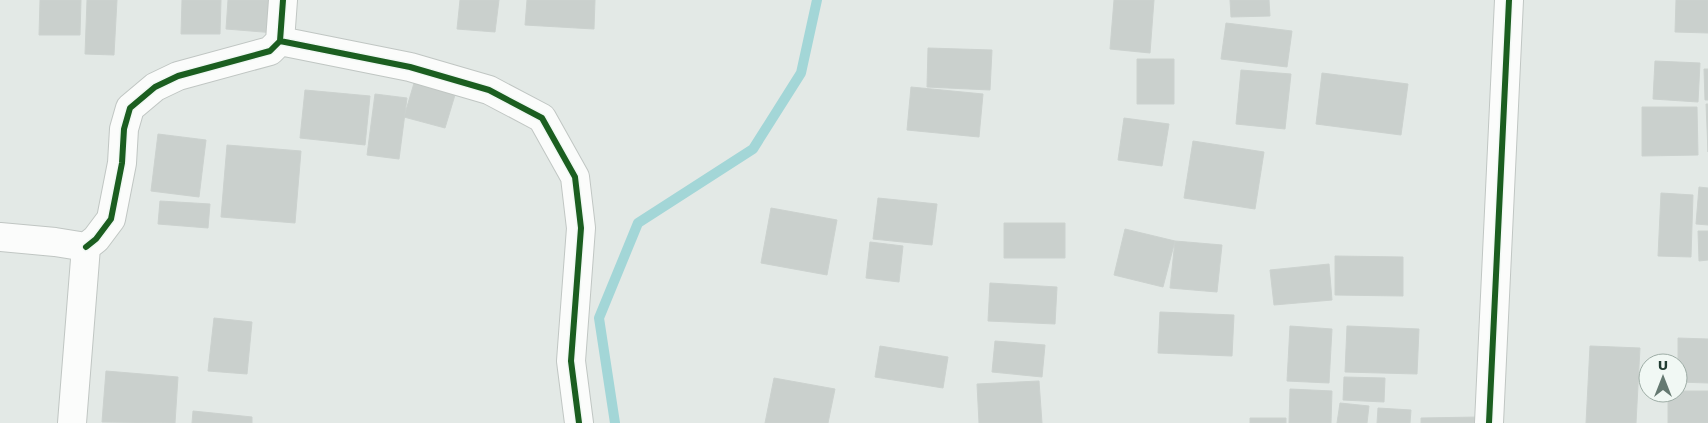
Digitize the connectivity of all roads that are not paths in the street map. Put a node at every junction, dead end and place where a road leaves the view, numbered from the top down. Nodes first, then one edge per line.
1 (283, 0) edge
2 (1509, 0) edge
3 (280, 41) junction
4 (0, 237) edge
5 (86, 248) junction
6 (72, 423) edge
7 (579, 423) edge
8 (1489, 423) edge

1 - 3 street
2 - 8 street
3 - 5 street
3 - 7 street
4 - 5 street
5 - 6 street

